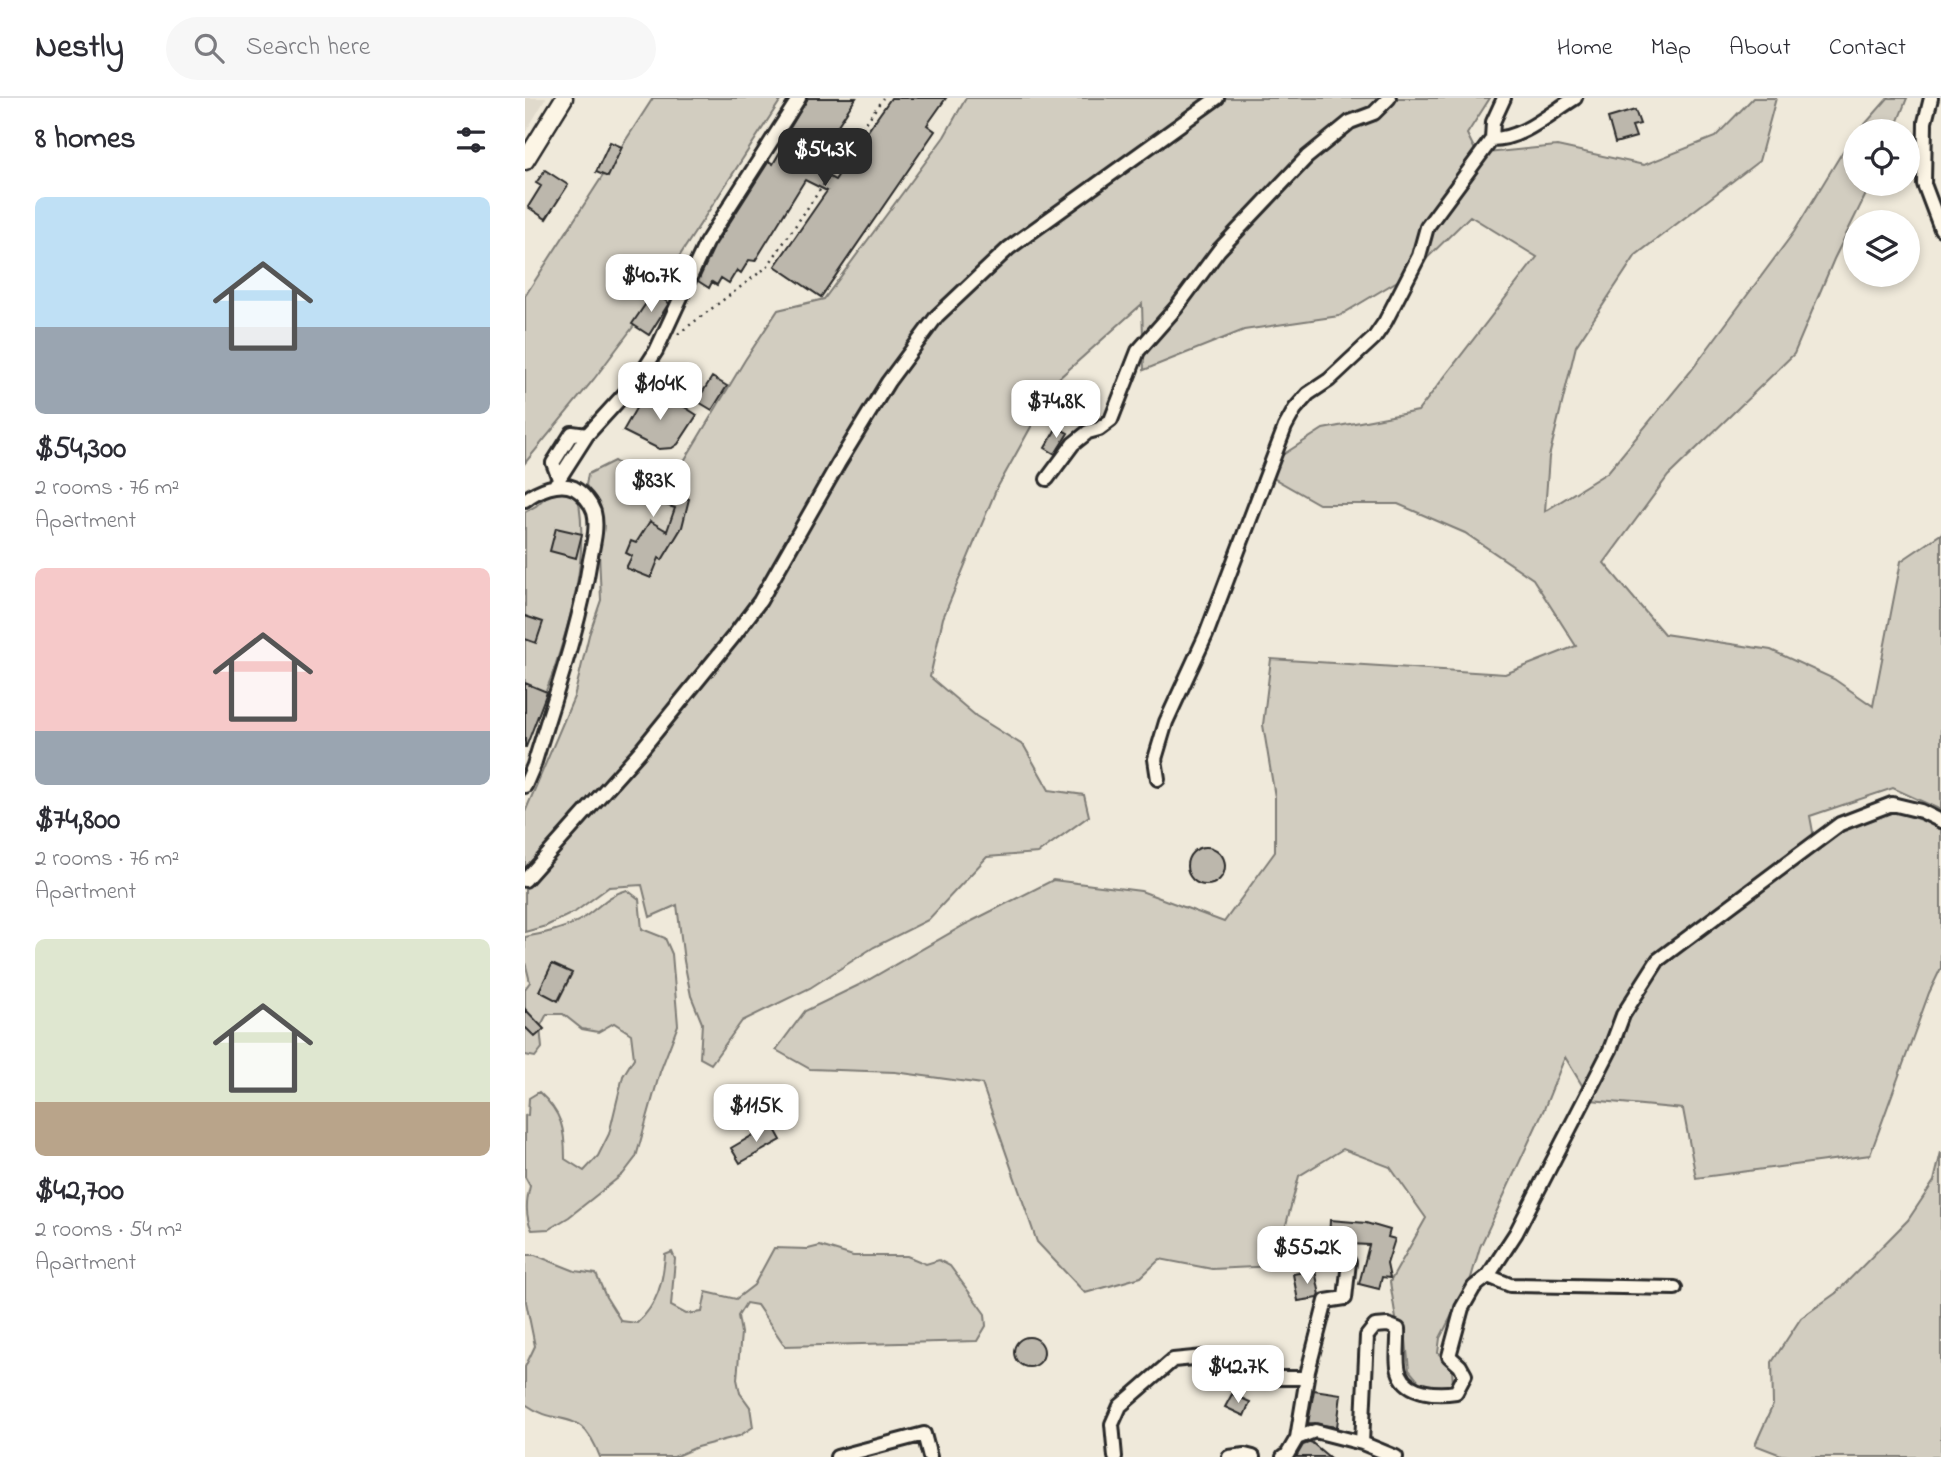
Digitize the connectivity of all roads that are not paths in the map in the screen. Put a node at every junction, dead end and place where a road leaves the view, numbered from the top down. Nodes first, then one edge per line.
1 (564, 98) edge
2 (799, 98) edge
3 (1217, 98) edge
4 (1389, 98) edge
5 (1504, 98) edge
6 (1575, 98) edge
7 (1931, 98) edge
8 (1492, 139) junction
9 (525, 162) edge
10 (1941, 229) edge
11 (1047, 479) dead end
12 (557, 482) junction
13 (525, 500) edge
14 (1158, 779) dead end
15 (525, 786) edge
16 (1941, 821) edge
17 (525, 880) edge
18 (1349, 1262) dead end
19 (1487, 1276) junction
20 (1675, 1288) dead end
21 (1307, 1378) junction
22 (1297, 1438) junction
23 (1361, 1443) junction
24 (872, 1453) edge
25 (837, 1457) edge
26 (930, 1457) edge
27 (1115, 1457) edge
28 (1229, 1457) edge
29 (1253, 1457) edge
30 (1283, 1457) edge
31 (1396, 1457) edge

1 - 9 street
2 - 12 street
3 - 17 street
4 - 11 street
5 - 8 street
6 - 8 street
7 - 10 street
8 - 14 street
12 - 13 street
12 - 15 street
16 - 19 street
18 - 21 street
19 - 20 street
19 - 23 street
21 - 22 street
21 - 27 street
22 - 23 street
22 - 30 street
23 - 31 street
24 - 25 street
24 - 26 street
28 - 29 street

